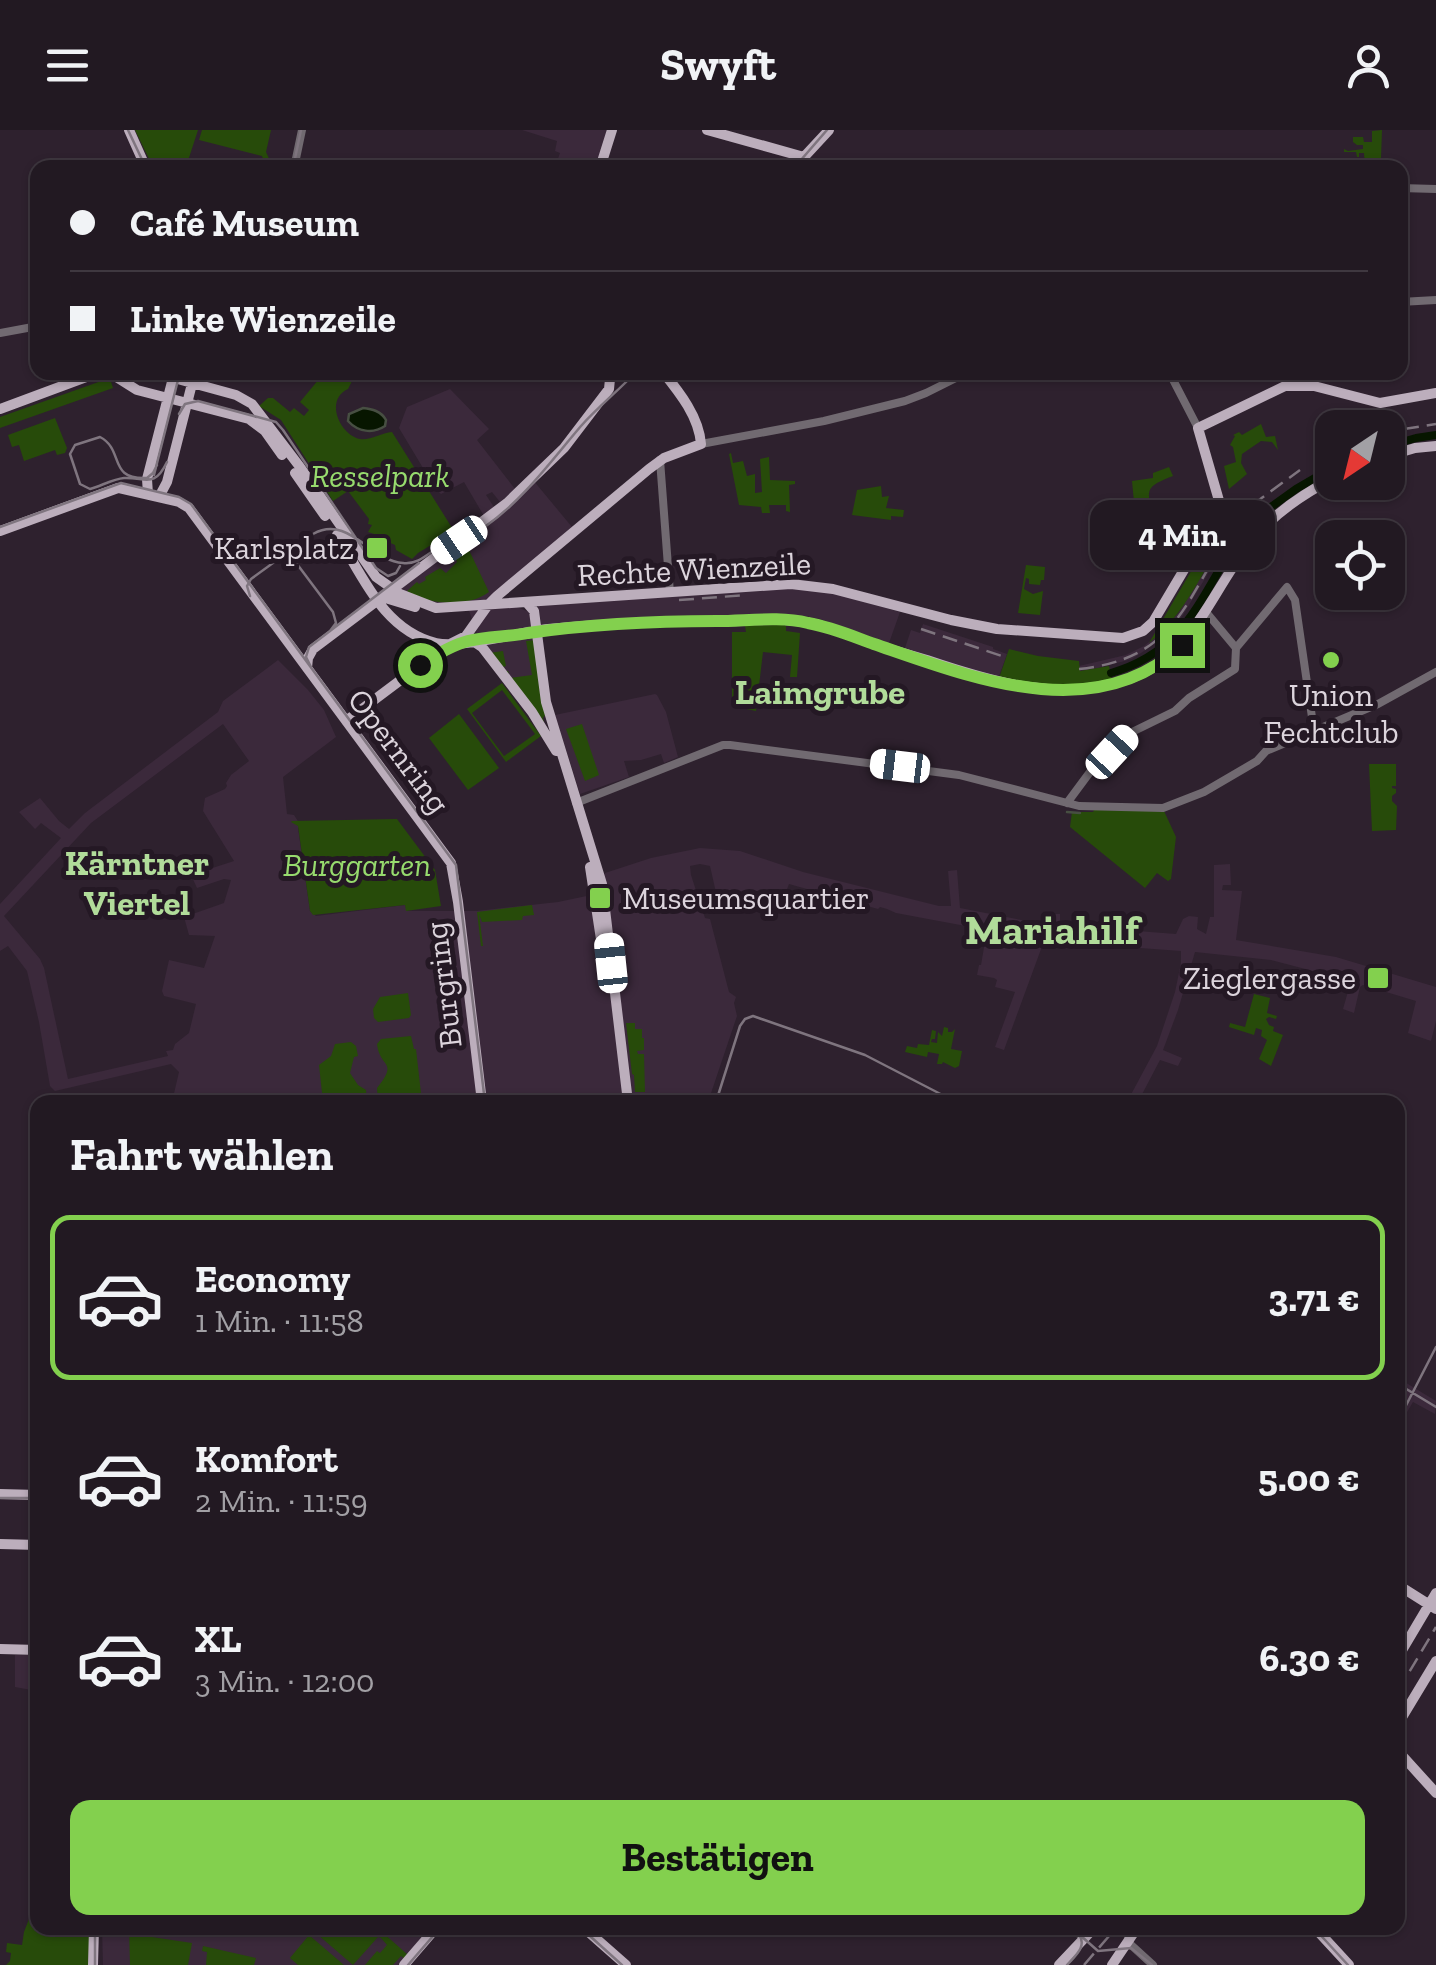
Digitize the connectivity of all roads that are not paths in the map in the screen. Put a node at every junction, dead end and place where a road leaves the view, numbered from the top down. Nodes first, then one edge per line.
1 (129, 130) edge
2 (302, 130) edge
3 (615, 130) edge
4 (707, 130) edge
5 (828, 130) edge
6 (144, 160) edge
7 (296, 160) edge
8 (606, 160) edge
9 (798, 160) edge
10 (802, 160) edge
11 (1408, 188) edge
12 (1436, 188) edge
13 (1436, 300) edge
14 (1408, 302) edge
15 (30, 327) edge
16 (0, 333) edge
17 (79, 380) edge
18 (120, 380) edge
19 (173, 380) edge
20 (193, 380) edge
21 (199, 380) edge
22 (610, 380) edge
23 (668, 380) edge
24 (952, 380) edge
25 (1173, 380) edge
26 (1315, 380) edge
27 (1314, 386) junction
28 (1436, 393) edge
29 (168, 398) junction
30 (187, 402) junction
31 (0, 409) edge
32 (1198, 428) junction
33 (701, 444) junction
34 (1436, 446) edge
35 (1405, 451) edge
36 (660, 460) junction
37 (1315, 489) edge
38 (154, 496) junction
39 (1224, 515) junction
40 (0, 530) edge
41 (1247, 542) junction
42 (670, 592) junction
43 (384, 595) junction
44 (497, 596) junction
45 (526, 602) junction
46 (508, 604) junction
47 (488, 605) junction
48 (1206, 612) junction
49 (538, 631) junction
50 (469, 641) junction
51 (450, 644) junction
52 (1236, 648) junction
53 (426, 661) junction
54 (308, 670) junction
55 (1436, 672) edge
56 (346, 722) junction
57 (1314, 731) junction
58 (1067, 802) junction
59 (575, 803) junction
60 (451, 863) joint
61 (481, 1095) edge
62 (623, 1095) edge
63 (0, 1494) edge
64 (30, 1495) edge
65 (0, 1544) edge
66 (30, 1545) edge
67 (1405, 1589) edge
68 (1436, 1594) edge
69 (1433, 1607) edge
70 (1405, 1647) edge
71 (0, 1649) edge
72 (30, 1650) edge
73 (1436, 1662) edge
74 (1405, 1713) edge
75 (1405, 1759) edge
76 (1436, 1793) edge
77 (96, 1935) edge
78 (434, 1935) edge
79 (582, 1935) edge
80 (592, 1935) edge
81 (1081, 1935) edge
82 (1087, 1935) edge
83 (1127, 1935) edge
84 (1128, 1935) edge
85 (1322, 1935) edge
86 (1084, 1938) junction
87 (96, 1965) edge
88 (407, 1965) edge
89 (616, 1965) edge
90 (626, 1965) edge
91 (1060, 1965) edge
92 (1112, 1965) edge
93 (1153, 1965) edge
94 (1349, 1965) edge

1 - 6 main road
2 - 7 street
3 - 8 main road
4 - 9 main road
5 - 10 main road
11 - 12 street
13 - 14 street
15 - 16 street
17 - 31 main road
18 - 29 main road
19 - 29 main road
20 - 30 main road
21 - 43 main road
22 - 43 main road
23 - 33 main road
24 - 33 street
25 - 32 street
26 - 27 street
27 - 28 main road
27 - 32 main road
29 - 30 main road
29 - 38 main road
30 - 38 main road
30 - 43 main road
32 - 39 main road
33 - 36 main road
34 - 35 main road
36 - 42 street
36 - 44 main road
37 - 41 main road
38 - 40 main road
38 - 54 main road, Opernring
39 - 41 street, bridge
39 - 42 main road, Rechte Wienzeile
41 - 48 main road
42 - 45 main road, Rechte Wienzeile
43 - 47 main road, Rechte Wienzeile
43 - 51 main road
43 - 54 main road, Opernring
44 - 46 main road
44 - 47 main road
45 - 46 main road, Rechte Wienzeile
45 - 49 main road
46 - 47 main road, Rechte Wienzeile
47 - 51 main road
48 - 49 main road
48 - 52 street
49 - 50 main road
49 - 59 main road
50 - 51 main road
50 - 53 main road
50 - 59 main road
51 - 53 main road
52 - 57 street
52 - 58 street
53 - 56 main road
54 - 56 main road, Opernring
55 - 57 street
56 - 60 main road, Opernring
57 - 58 street
58 - 59 street
59 - 62 main road
60 - 61 main road, Burgring
63 - 64 main road
65 - 66 main road
67 - 69 main road
68 - 69 main road
69 - 70 main road
71 - 72 main road
73 - 74 main road
75 - 76 main road
77 - 87 main road
78 - 88 main road
79 - 89 main road
80 - 90 main road
81 - 86 street
82 - 86 main road
83 - 92 main road
84 - 93 street
85 - 94 main road
86 - 91 main road

